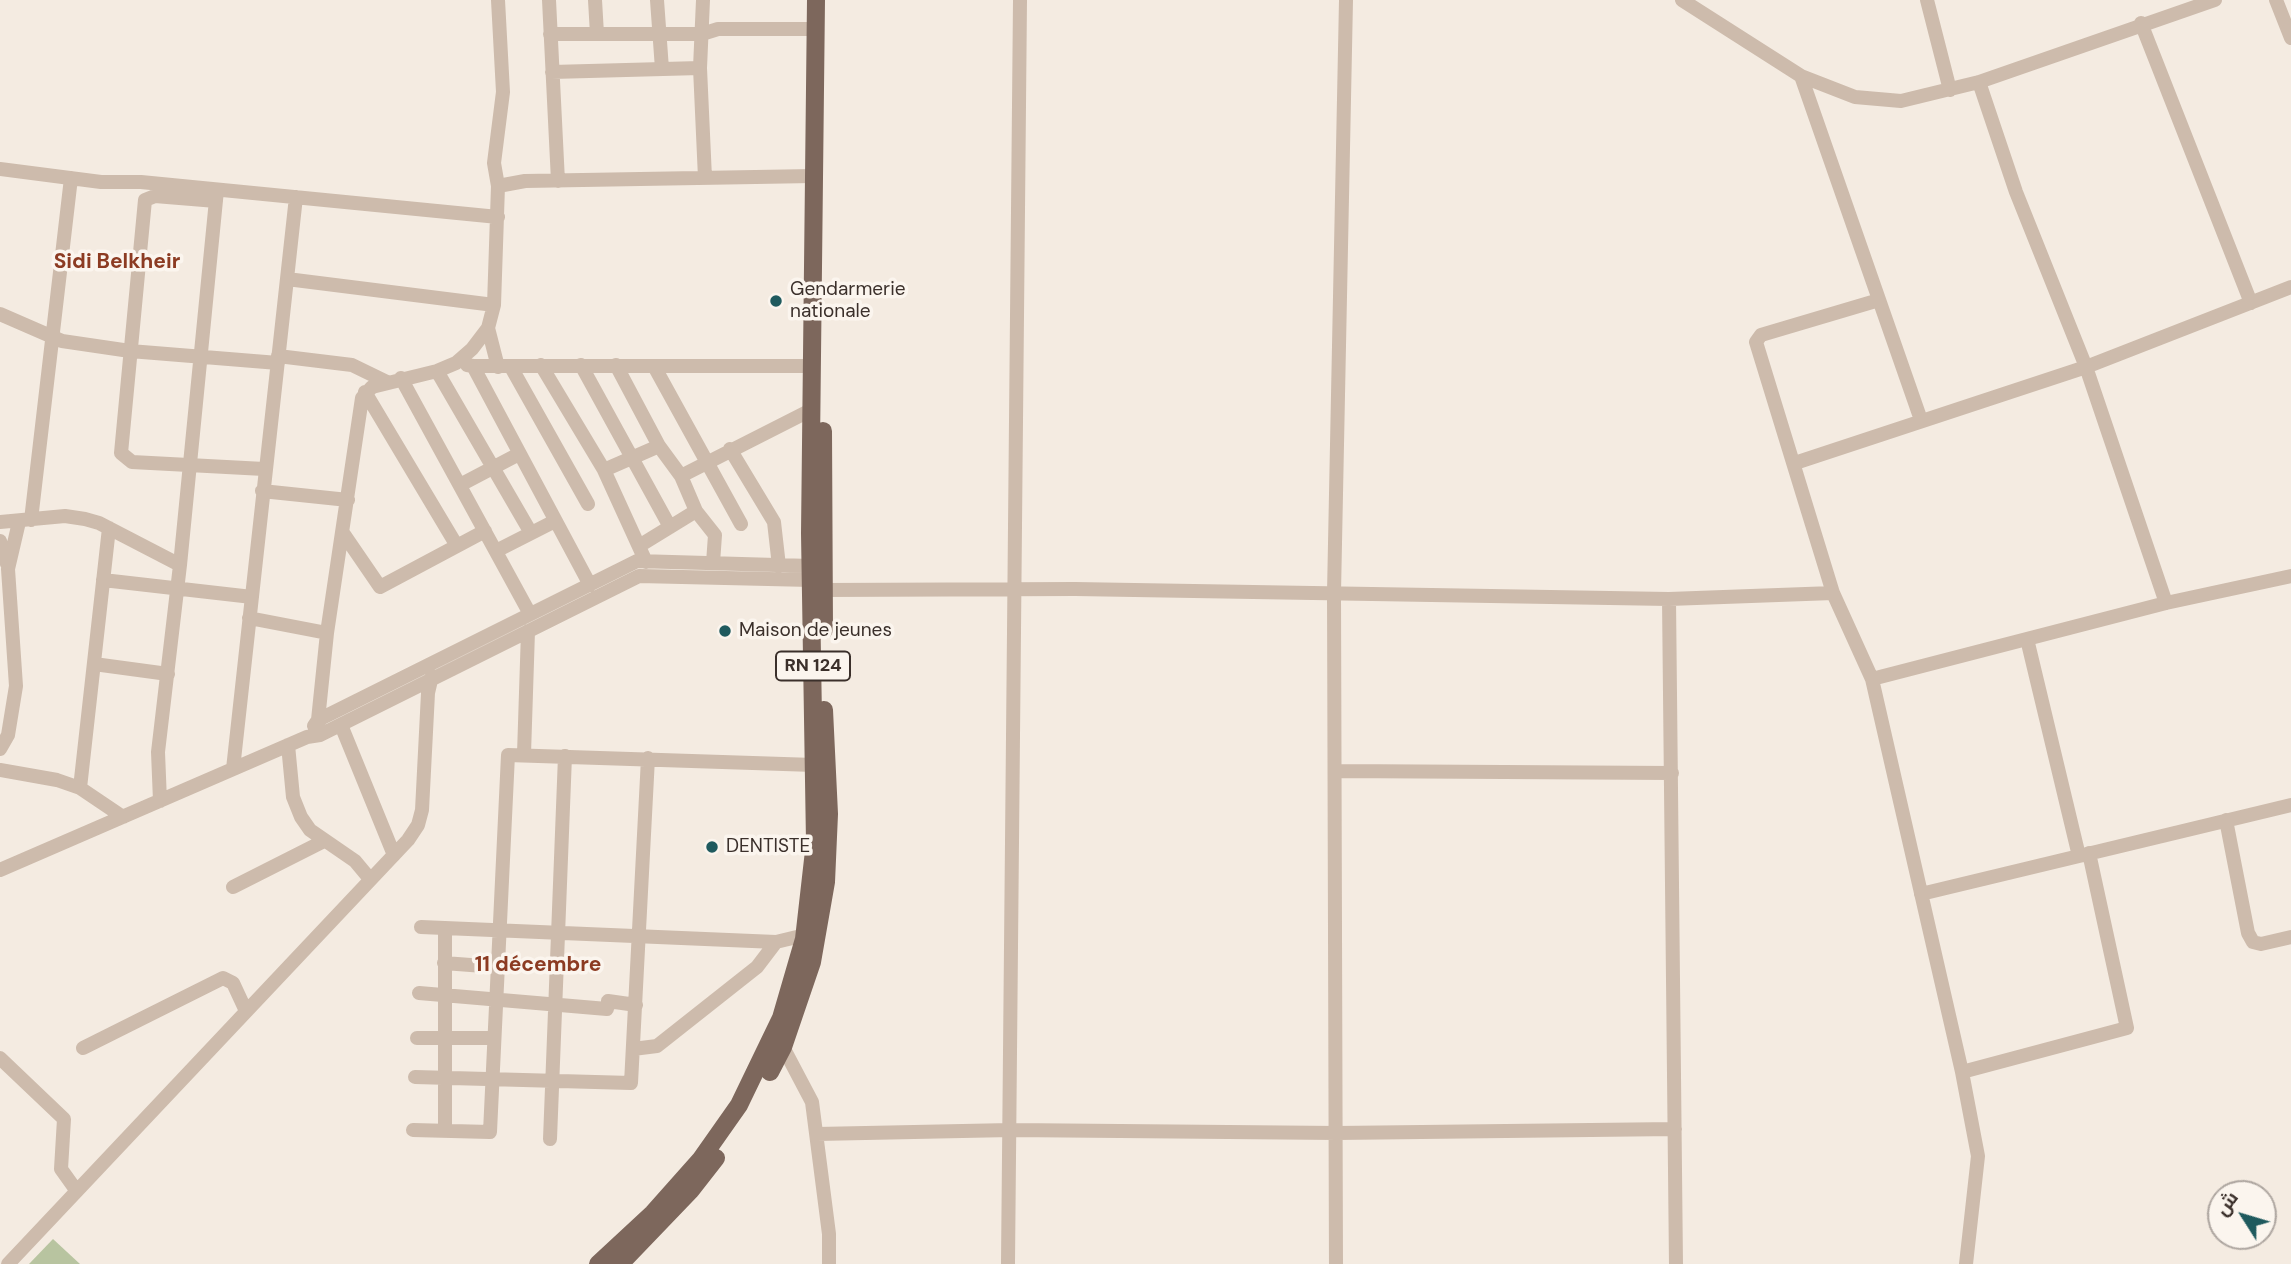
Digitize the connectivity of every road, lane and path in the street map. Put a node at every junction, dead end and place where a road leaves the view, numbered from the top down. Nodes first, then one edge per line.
1 (498, 0) edge
2 (549, 0) edge
3 (595, 0) edge
4 (657, 0) edge
5 (703, 0) edge
6 (817, 0) edge
7 (827, 0) edge
8 (1020, 0) edge
9 (1346, 0) edge
10 (1682, 0) edge
11 (1927, 0) edge
12 (2215, 0) edge
13 (2276, 0) edge
14 (2141, 23) junction
15 (816, 29) junction
16 (550, 34) junction
17 (597, 34) junction
18 (659, 34) junction
19 (702, 34) junction
20 (2291, 38) edge
21 (700, 68) junction
22 (662, 69) junction
23 (552, 72) junction
24 (1801, 76) junction
25 (1979, 82) junction
26 (1950, 90) junction
27 (0, 169) edge
28 (813, 176) junction
29 (705, 177) junction
30 (71, 178) junction
31 (558, 180) junction
32 (498, 186) junction
33 (217, 195) junction
34 (296, 198) junction
35 (498, 218) junction
36 (287, 279) junction
37 (2291, 286) edge
38 (1879, 300) junction
39 (2251, 303) junction
40 (494, 305) junction
41 (0, 314) edge
42 (488, 328) junction
43 (52, 337) junction
44 (130, 351) junction
45 (200, 358) junction
46 (278, 359) junction
47 (456, 363) junction
48 (541, 365) junction
49 (580, 365) junction
50 (616, 365) junction
51 (473, 366) junction
52 (654, 366) junction
53 (811, 366) junction
54 (504, 367) junction
55 (2086, 367) junction
56 (437, 371) junction
57 (394, 380) junction
58 (365, 392) junction
59 (811, 410) junction
60 (1921, 419) junction
61 (659, 446) junction
62 (730, 449) junction
63 (519, 454) junction
64 (632, 458) junction
65 (706, 462) junction
66 (1795, 463) junction
67 (190, 465) junction
68 (494, 468) junction
69 (264, 469) junction
70 (604, 470) junction
71 (681, 476) junction
72 (460, 485) junction
73 (262, 491) junction
74 (348, 500) junction
75 (588, 504) dead end
76 (696, 511) junction
77 (25, 521) junction
78 (555, 521) junction
79 (0, 522) edge
80 (741, 524) dead end
81 (670, 527) junction
82 (109, 528) junction
83 (485, 531) junction
84 (343, 533) junction
85 (531, 533) junction
86 (0, 541) edge
87 (639, 545) junction
88 (457, 546) junction
89 (496, 551) junction
90 (646, 562) junction
91 (713, 564) junction
92 (180, 565) junction
93 (779, 566) junction
94 (8, 569) junction
95 (2291, 576) edge
96 (815, 579) junction
97 (103, 580) junction
98 (590, 585) junction
99 (178, 589) junction
100 (1016, 589) junction
101 (1334, 593) junction
102 (1833, 593) junction
103 (251, 597) junction
104 (1669, 599) junction
105 (2166, 603) junction
106 (530, 614) junction
107 (249, 618) junction
108 (528, 631) junction
109 (327, 633) junction
110 (2027, 639) junction
111 (94, 664) junction
112 (432, 672) junction
113 (168, 674) junction
114 (1872, 679) junction
115 (318, 720) junction
116 (341, 725) junction
117 (313, 736) junction
118 (288, 745) junction
119 (0, 749) edge
120 (524, 754) junction
121 (565, 756) junction
122 (648, 758) junction
123 (814, 765) junction
124 (233, 769) junction
125 (0, 770) edge
126 (1336, 771) junction
127 (1672, 773) junction
128 (80, 789) junction
129 (160, 801) junction
130 (2291, 805) edge
131 (123, 817) junction
132 (2226, 820) junction
133 (324, 841) junction
134 (394, 855) junction
135 (2084, 855) junction
136 (0, 870) edge
137 (370, 878) junction
138 (233, 887) dead end
139 (1921, 894) junction
140 (421, 927) dead end
141 (445, 928) junction
142 (498, 930) junction
143 (560, 933) junction
144 (805, 935) junction
145 (639, 936) junction
146 (2291, 937) edge
147 (776, 942) junction
148 (444, 963) junction
149 (497, 967) junction
150 (419, 993) dead end
151 (444, 996) junction
152 (496, 1000) junction
153 (556, 1004) junction
154 (636, 1005) junction
155 (246, 1011) junction
156 (786, 1020) junction
157 (444, 1036) junction
158 (417, 1038) dead end
159 (494, 1038) junction
160 (783, 1047) junction
161 (83, 1048) dead end
162 (633, 1049) junction
163 (0, 1058) edge
164 (1962, 1072) junction
165 (415, 1077) dead end
166 (445, 1077) junction
167 (493, 1077) junction
168 (552, 1079) junction
169 (1675, 1129) junction
170 (413, 1130) dead end
171 (1011, 1130) junction
172 (445, 1131) junction
173 (1337, 1133) junction
174 (817, 1134) junction
175 (550, 1139) dead end
176 (76, 1190) junction
177 (648, 1227) junction
178 (8, 1264) edge
179 (598, 1264) edge
180 (620, 1264) edge
181 (829, 1264) edge
182 (1008, 1264) edge
183 (1336, 1264) edge
184 (1676, 1264) edge
185 (1966, 1264) edge

1 - 32 street
2 - 16 street
3 - 17 street
4 - 18 street
5 - 19 street
6 - 15 main road, RN 124
7 - 96 main road, RN 124
8 - 100 street
9 - 101 street
10 - 24 street
11 - 26 street
12 - 14 street
13 - 20 street
14 - 25 street
14 - 39 street
15 - 19 street
15 - 28 main road, RN 124
16 - 17 street
16 - 23 street
17 - 18 street
18 - 19 street
18 - 22 street
19 - 21 street
21 - 22 street
21 - 29 street
22 - 23 street
23 - 31 street
24 - 26 street
24 - 38 street
25 - 26 street
25 - 55 street
27 - 30 street
28 - 29 street
28 - 53 main road, RN 124
29 - 31 street
30 - 33 street
30 - 43 street
31 - 32 street
32 - 35 street
33 - 34 street
33 - 44 street
33 - 45 street
34 - 35 street
34 - 36 street
35 - 40 street
36 - 40 street
36 - 46 street
37 - 39 street
38 - 60 street
38 - 66 street
39 - 55 street
40 - 42 street
41 - 43 street
42 - 47 street
42 - 54 street
43 - 44 street
43 - 77 street
44 - 45 street
44 - 67 street
45 - 46 street
45 - 67 street
46 - 57 street
46 - 69 street
47 - 51 street
47 - 56 street
48 - 49 street
48 - 54 street
48 - 70 street
49 - 50 street
49 - 64 street
50 - 52 street
50 - 61 street
51 - 54 street
51 - 63 street
52 - 53 street
52 - 65 street
53 - 59 main road, RN 124
54 - 75 street
55 - 60 street
55 - 105 street
56 - 57 street
56 - 68 street
57 - 58 street
57 - 72 street
58 - 74 street
58 - 88 street
59 - 62 street
59 - 96 main road, RN 124
60 - 66 street
61 - 64 street
61 - 71 street
62 - 65 street
62 - 93 street
63 - 68 street
63 - 78 street
64 - 70 street
64 - 81 street
65 - 71 street
65 - 80 street
66 - 102 street
67 - 69 street
67 - 92 street
68 - 72 street
68 - 85 street
69 - 73 street
70 - 87 street
71 - 76 street
72 - 83 street
73 - 74 street
73 - 103 street
74 - 84 street
76 - 81 street
76 - 91 street
77 - 79 street
77 - 82 street
77 - 94 street
78 - 85 street
78 - 98 street
81 - 87 street
82 - 92 street
82 - 97 street
83 - 88 street
83 - 89 street
84 - 88 street
84 - 109 street
85 - 89 street
86 - 94 street
87 - 90 street
89 - 106 street
90 - 91 street
90 - 98 street
91 - 93 street
92 - 99 street
93 - 96 street
94 - 119 street
95 - 105 street
96 - 100 street
96 - 108 street
96 - 123 main road, RN 124
96 - 156 main road, RN 124
97 - 99 street
97 - 111 street
98 - 106 street
99 - 103 street
99 - 113 street
100 - 101 street
100 - 171 street
101 - 104 street
101 - 126 street
102 - 104 street
102 - 114 street
103 - 107 street
104 - 127 street
105 - 110 street
106 - 112 street
107 - 109 street
107 - 124 street
108 - 112 street
108 - 120 street
109 - 115 street
110 - 114 street
110 - 135 street
111 - 113 street
111 - 128 street
112 - 115 street
112 - 116 street
112 - 134 street
113 - 129 street
114 - 139 street
115 - 117 street
116 - 117 street
116 - 134 street
117 - 118 street
118 - 124 street
118 - 133 street
120 - 121 street
120 - 142 street
121 - 122 street
121 - 143 street
122 - 123 street
122 - 145 street
123 - 144 main road, RN 124
124 - 129 street
125 - 128 street
126 - 127 street
126 - 173 street
127 - 169 street
128 - 131 street
129 - 131 street
130 - 132 street
131 - 136 street
132 - 135 street
132 - 146 street
133 - 137 street
133 - 138 street
134 - 137 street
135 - 139 street
135 - 164 street
137 - 155 street
139 - 164 street
140 - 141 street
141 - 142 street
141 - 148 street
142 - 143 street
142 - 149 street
143 - 145 street
143 - 153 street
144 - 147 street
144 - 156 main road, RN 124
145 - 147 street
145 - 154 street
147 - 162 street
148 - 149 street
148 - 151 street
149 - 152 street
150 - 151 street
151 - 152 street
151 - 157 street
152 - 153 street
152 - 159 street
153 - 154 street
153 - 168 street
154 - 162 street
155 - 161 street
155 - 176 street
156 - 160 main road, RN 124
156 - 177 main road, RN 124
157 - 158 street
157 - 159 street
157 - 166 street
159 - 167 street
160 - 174 street
160 - 177 main road, RN 124
162 - 168 street
163 - 176 street
164 - 185 street
165 - 166 street
166 - 167 street
166 - 172 street
167 - 168 street
167 - 172 street
168 - 175 street
169 - 173 street
169 - 184 street
170 - 172 street
171 - 173 street
171 - 174 street
171 - 182 street
173 - 183 street
174 - 181 street
176 - 178 street
177 - 179 main road, RN 124
177 - 180 main road, RN 124

